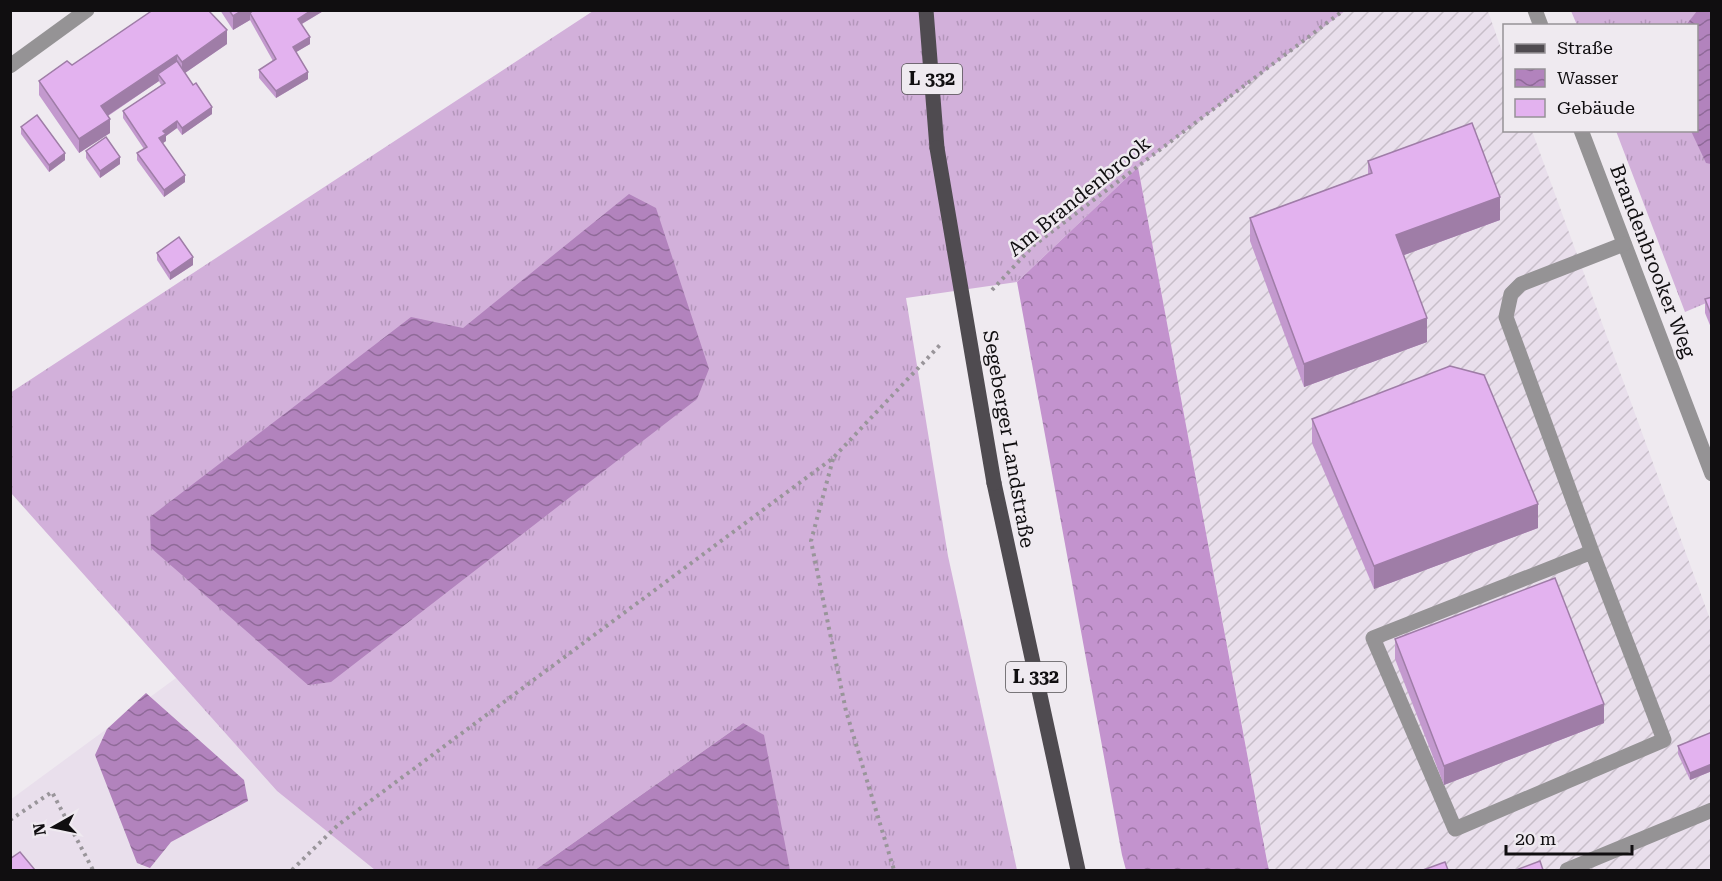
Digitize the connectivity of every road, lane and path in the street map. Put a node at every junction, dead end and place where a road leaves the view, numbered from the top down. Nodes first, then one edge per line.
1 (87, 10) edge
2 (926, 10) edge
3 (1344, 10) edge
4 (10, 66) edge
5 (1582, 132) edge
6 (1624, 244) junction
7 (986, 296) dead end
8 (947, 338) dead end
9 (833, 458) junction
10 (1712, 474) edge
11 (1592, 552) junction
12 (1712, 810) edge
13 (10, 820) edge
14 (93, 870) edge
15 (292, 870) edge
16 (894, 870) edge
17 (1077, 870) edge
18 (1567, 870) edge

1 - 4 street
2 - 17 main road, Segeberger Landstraße / L 332, bridge
3 - 7 path, Am Brandenbrook
5 - 6 street, Brandenbrooker Weg
6 - 10 street, Brandenbrooker Weg
6 - 11 street
8 - 9 path
9 - 15 path
9 - 16 path
11 - 11 street
12 - 18 street
13 - 14 path

